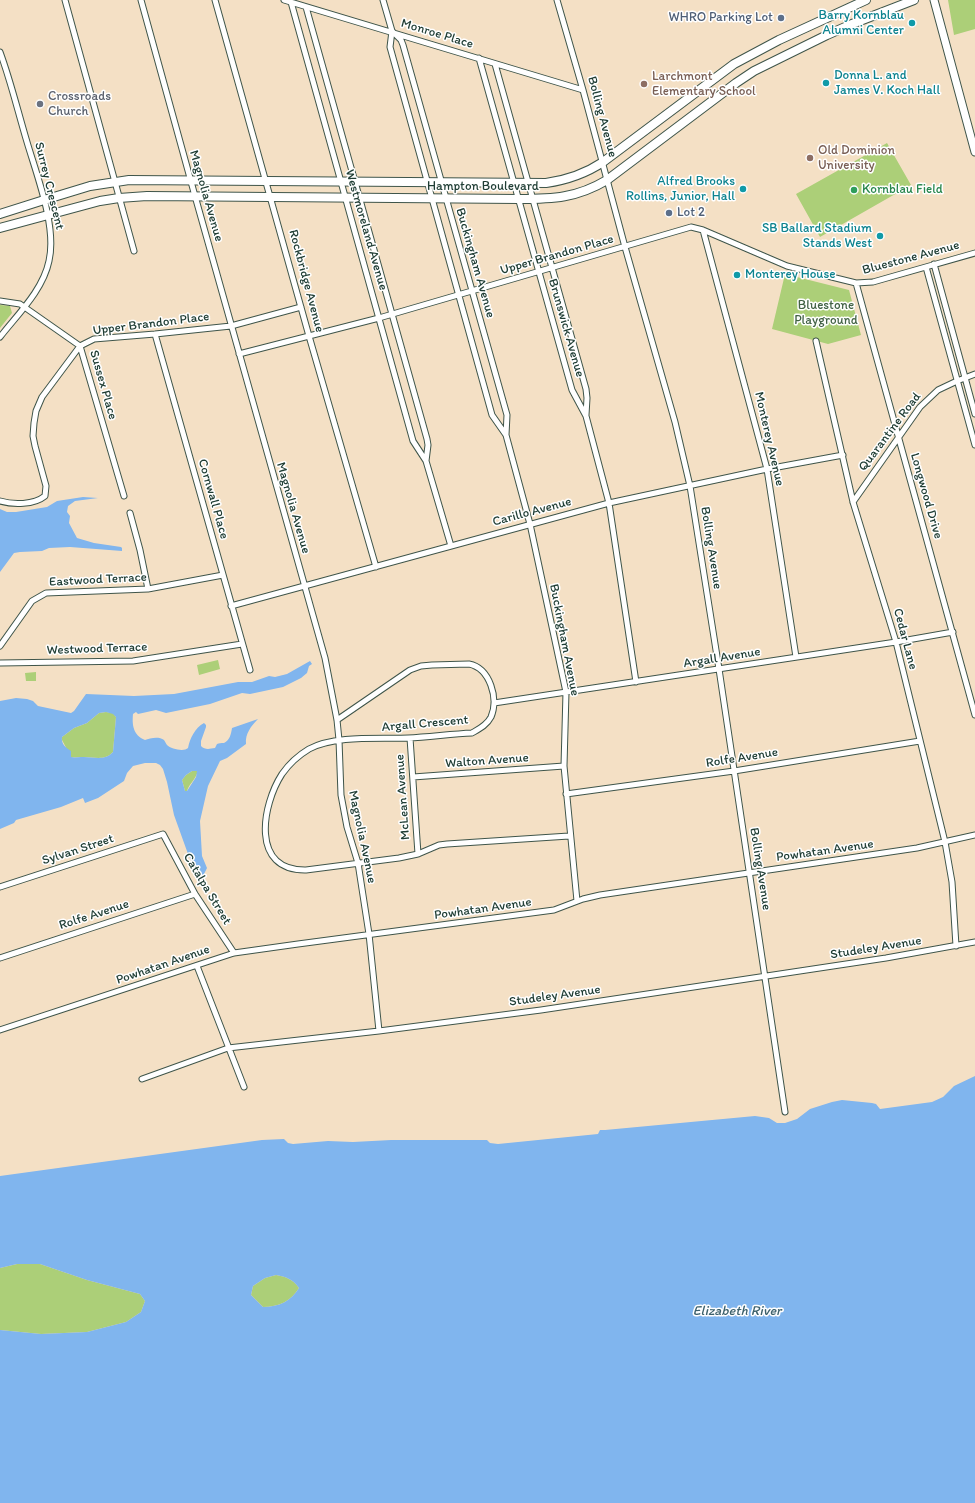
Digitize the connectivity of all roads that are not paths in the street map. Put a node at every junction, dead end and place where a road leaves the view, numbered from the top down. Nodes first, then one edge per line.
1 (65, 0) edge
2 (141, 0) edge
3 (215, 0) edge
4 (284, 0) edge
5 (383, 0) edge
6 (557, 0) edge
7 (866, 0) edge
8 (914, 0) edge
9 (934, 0) edge
10 (291, 2) junction
11 (306, 7) junction
12 (392, 31) junction
13 (0, 52) edge
14 (479, 58) junction
15 (495, 64) junction
16 (583, 90) junction
17 (975, 152) edge
18 (603, 162) junction
19 (190, 180) junction
20 (266, 180) junction
21 (607, 180) junction
22 (341, 181) junction
23 (355, 181) junction
24 (427, 181) junction
25 (114, 182) junction
26 (442, 182) junction
27 (514, 182) junction
28 (528, 182) junction
29 (195, 196) junction
30 (271, 197) junction
31 (345, 197) junction
32 (118, 198) junction
33 (360, 198) junction
34 (432, 198) junction
35 (446, 198) junction
36 (519, 199) junction
37 (533, 199) junction
38 (44, 200) junction
39 (0, 214) edge
40 (48, 215) junction
41 (0, 228) edge
42 (703, 230) junction
43 (625, 247) junction
44 (134, 251) dead end
45 (975, 253) edge
46 (934, 264) junction
47 (926, 267) junction
48 (552, 268) junction
49 (539, 272) junction
50 (856, 283) junction
51 (472, 291) junction
52 (459, 295) junction
53 (0, 301) edge
54 (24, 306) junction
55 (301, 307) junction
56 (392, 314) junction
57 (379, 318) junction
58 (231, 326) junction
59 (155, 334) junction
60 (309, 336) junction
61 (0, 337) edge
62 (816, 342) dead end
63 (80, 346) junction
64 (239, 354) junction
65 (975, 374) edge
66 (965, 378) junction
67 (957, 381) junction
68 (975, 414) edge
69 (586, 416) junction
70 (506, 435) junction
71 (898, 438) junction
72 (975, 445) edge
73 (843, 455) junction
74 (426, 461) junction
75 (767, 469) junction
76 (690, 486) junction
77 (124, 496) dead end
78 (0, 501) edge
79 (609, 502) junction
80 (853, 502) junction
81 (130, 513) dead end
82 (530, 524) junction
83 (451, 546) junction
84 (376, 567) junction
85 (223, 576) junction
86 (304, 587) junction
87 (148, 589) junction
88 (231, 606) junction
89 (952, 632) junction
90 (896, 642) junction
91 (242, 644) junction
92 (0, 646) edge
93 (796, 657) junction
94 (0, 663) edge
95 (719, 669) junction
96 (250, 670) dead end
97 (636, 682) junction
98 (566, 692) junction
99 (494, 703) junction
100 (975, 714) edge
101 (337, 720) junction
102 (410, 738) junction
103 (339, 740) junction
104 (920, 741) junction
105 (564, 766) junction
106 (734, 771) junction
107 (413, 777) junction
108 (566, 794) junction
109 (163, 834) joint
110 (975, 835) edge
111 (569, 836) junction
112 (945, 842) junction
113 (418, 854) junction
114 (358, 863) junction
115 (750, 872) junction
116 (0, 887) edge
117 (195, 894) junction
118 (577, 901) junction
119 (369, 934) junction
120 (975, 942) edge
121 (956, 946) junction
122 (234, 953) junction
123 (0, 958) edge
124 (197, 966) junction
125 (766, 977) junction
126 (0, 1030) edge
127 (379, 1031) junction
128 (228, 1048) junction
129 (142, 1079) dead end
130 (244, 1087) dead end
131 (785, 1112) dead end

1 - 25 street
2 - 19 street, Magnolia Avenue
3 - 20 street, Rockbridge Avenue
4 - 10 street, Monroe Place
5 - 12 street, Buckingham Avenue
6 - 16 street, Bolling Avenue
7 - 18 main road, Hampton Boulevard
8 - 21 main road, Hampton Boulevard
9 - 17 street
10 - 11 street, Monroe Place
10 - 22 street, Westmoreland Avenue
11 - 12 street, Monroe Place
11 - 23 street, Westmoreland Avenue
12 - 14 street, Monroe Place
12 - 24 street, Buckingham Avenue
12 - 26 street, Buckingham Avenue
13 - 38 street, Surrey Crescent
14 - 15 street, Monroe Place
14 - 27 street, Brunswick Avenue
15 - 16 street, Monroe Place
15 - 28 street, Brunswick Avenue
16 - 18 street, Bolling Avenue
18 - 21 street, Bolling Avenue
18 - 28 main road, Hampton Boulevard
19 - 20 main road, Hampton Boulevard
19 - 25 main road, Hampton Boulevard
19 - 29 street, Magnolia Avenue
20 - 22 main road, Hampton Boulevard
20 - 30 street, Rockbridge Avenue
21 - 37 main road, Hampton Boulevard
21 - 43 street, Bolling Avenue
22 - 23 main road, Hampton Boulevard
22 - 31 street, Westmoreland Avenue
23 - 24 main road, Hampton Boulevard
23 - 33 street, Westmoreland Avenue
24 - 26 main road, Hampton Boulevard
24 - 34 street, Buckingham Avenue
25 - 32 street
25 - 38 main road, Hampton Boulevard
26 - 27 main road, Hampton Boulevard
26 - 35 street, Buckingham Avenue
27 - 28 main road, Hampton Boulevard
27 - 36 street, Brunswick Avenue
28 - 37 street, Brunswick Avenue
29 - 30 main road, Hampton Boulevard
29 - 32 main road, Hampton Boulevard
29 - 58 street, Magnolia Avenue
30 - 31 main road, Hampton Boulevard
30 - 55 street, Rockbridge Avenue
31 - 33 main road, Hampton Boulevard
31 - 57 street, Westmoreland Avenue
32 - 40 main road, Hampton Boulevard
32 - 44 street
33 - 34 main road, Hampton Boulevard
33 - 56 street, Westmoreland Avenue
34 - 35 main road, Hampton Boulevard
34 - 52 street, Buckingham Avenue
35 - 36 main road, Hampton Boulevard
35 - 51 street, Buckingham Avenue
36 - 37 main road, Hampton Boulevard
36 - 49 street, Brunswick Avenue
37 - 48 street, Brunswick Avenue
38 - 39 main road, Hampton Boulevard
38 - 40 street, Surrey Crescent
40 - 41 main road, Hampton Boulevard
40 - 54 street, Surrey Crescent
42 - 43 street, Bluestone Avenue
42 - 50 street, Bluestone Avenue
42 - 75 street, Monterey Avenue
43 - 48 street, Upper Brandon Place
43 - 76 street, Bolling Avenue
45 - 46 street, Bluestone Avenue
46 - 47 street, Bluestone Avenue
46 - 66 street
47 - 50 street, Bluestone Avenue
47 - 67 street
48 - 49 street, Upper Brandon Place
48 - 69 street, Brunswick Avenue
49 - 51 street, Upper Brandon Place
49 - 69 street, Brunswick Avenue
50 - 71 street, Longwood Drive
51 - 52 street, Upper Brandon Place
51 - 70 street, Buckingham Avenue
52 - 56 street, Upper Brandon Place
52 - 70 street, Buckingham Avenue
53 - 54 street
54 - 61 street, Surrey Crescent
54 - 63 street, Sussex Place
55 - 58 street, Upper Brandon Place
55 - 60 street, Rockbridge Avenue
56 - 57 street, Upper Brandon Place
56 - 74 street, Westmoreland Avenue
57 - 60 street, Upper Brandon Place
57 - 74 street, Westmoreland Avenue
58 - 59 street, Upper Brandon Place
58 - 64 street, Magnolia Avenue
59 - 63 street, Upper Brandon Place
59 - 85 street, Cornwall Place
60 - 64 street, Upper Brandon Place
60 - 84 street, Rockbridge Avenue
62 - 73 street, Cedar Lane
63 - 77 street, Sussex Place
63 - 78 street, Upper Brandon Place
64 - 86 street, Magnolia Avenue
65 - 66 street, Quarantine Road
66 - 67 street, Quarantine Road
66 - 68 street
67 - 71 street, Quarantine Road
67 - 72 street
69 - 79 street, Brunswick Avenue
70 - 82 street, Buckingham Avenue
71 - 80 street, Quarantine Road
71 - 89 street, Longwood Drive
73 - 75 street, Carillo Avenue
73 - 80 street, Cedar Lane
74 - 83 street, Westmoreland Avenue
75 - 76 street, Carillo Avenue
75 - 93 street, Monterey Avenue
76 - 79 street, Carillo Avenue
76 - 95 street, Bolling Avenue
79 - 82 street, Carillo Avenue
79 - 97 street, Brunswick Avenue
80 - 90 street, Cedar Lane
81 - 87 street
82 - 83 street, Carillo Avenue
82 - 98 street, Buckingham Avenue
83 - 84 street, Carillo Avenue
84 - 86 street, Carillo Avenue
85 - 87 street, Eastwood Terrace
85 - 88 street, Cornwall Place
86 - 88 street, Carillo Avenue
86 - 101 street, Magnolia Avenue
87 - 92 street, Eastwood Terrace
88 - 91 street, Cornwall Place
89 - 90 street, Argall Avenue
89 - 100 street, Longwood Drive
90 - 93 street, Argall Avenue
90 - 104 street, Cedar Lane
91 - 94 street, Westwood Terrace
91 - 96 street, Cornwall Place
93 - 95 street, Argall Avenue
95 - 97 street, Argall Avenue
95 - 106 street, Bolling Avenue
97 - 98 street, Argall Avenue
98 - 99 street, Argall Avenue
98 - 105 street, Buckingham Avenue
99 - 101 street
99 - 102 street, Argall Crescent
101 - 103 street, Magnolia Avenue
102 - 103 street, Argall Crescent
102 - 107 street, McLean Avenue
103 - 114 street, Magnolia Avenue
103 - 114 street, Argall Crescent
104 - 106 street, Rolfe Avenue
104 - 112 street, Cedar Lane
105 - 107 street, Walton Avenue
105 - 108 street, Buckingham Avenue
106 - 108 street, Rolfe Avenue
106 - 115 street, Bolling Avenue
107 - 113 street, McLean Avenue
108 - 111 street, Buckingham Avenue
109 - 116 street, Sylvan Street
109 - 117 street, Catalpa Street
110 - 112 street, Powhatan Avenue
111 - 113 street
111 - 118 street, Buckingham Avenue
112 - 115 street, Powhatan Avenue
112 - 121 street, Cedar Lane
113 - 114 street
114 - 119 street, Magnolia Avenue
115 - 118 street, Powhatan Avenue
115 - 125 street, Bolling Avenue
117 - 122 street, Catalpa Street
117 - 123 street, Rolfe Avenue
118 - 119 street, Powhatan Avenue
119 - 122 street, Powhatan Avenue
119 - 127 street, Magnolia Avenue
120 - 121 street, Studeley Avenue
121 - 125 street, Studeley Avenue
122 - 124 street, Powhatan Avenue
124 - 126 street, Powhatan Avenue
124 - 128 street
125 - 127 street, Studeley Avenue
125 - 131 street, Bolling Avenue
127 - 128 street, Studeley Avenue
128 - 129 street, Studeley Avenue
128 - 130 street

